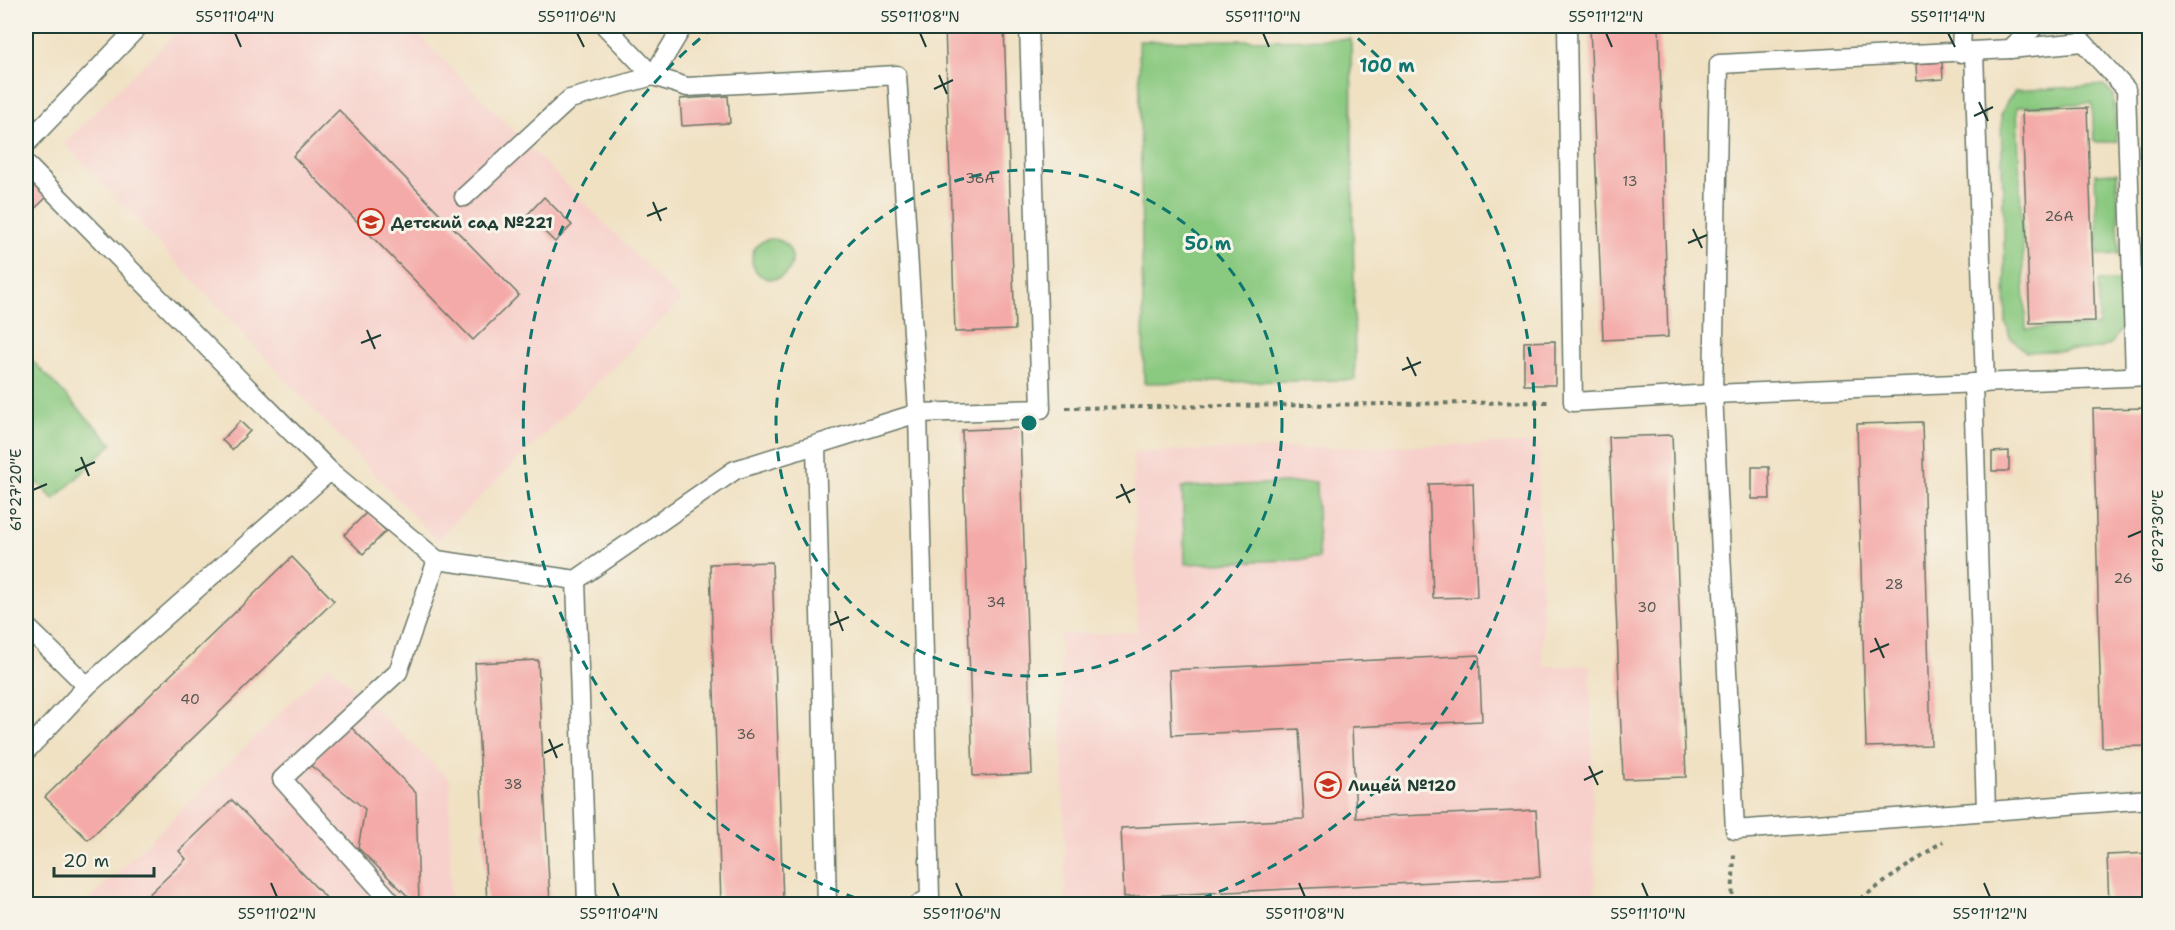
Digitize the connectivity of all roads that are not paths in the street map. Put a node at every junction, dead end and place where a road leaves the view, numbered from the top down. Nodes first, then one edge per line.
1 (139, 26) edge
2 (605, 26) edge
3 (682, 26) edge
4 (1029, 26) edge
5 (1567, 26) edge
6 (1962, 26) edge
7 (2035, 26) edge
8 (2010, 49) junction
9 (1968, 52) junction
10 (653, 76) junction
11 (26, 144) edge
12 (26, 164) edge
13 (464, 197) dead end
14 (2142, 376) edge
15 (1979, 383) junction
16 (1713, 394) junction
17 (918, 413) junction
18 (816, 445) junction
19 (330, 471) junction
20 (437, 560) junction
21 (576, 580) junction
22 (26, 626) edge
23 (87, 686) junction
24 (26, 751) edge
25 (2150, 799) edge
26 (1986, 811) junction
27 (393, 904) edge
28 (587, 904) edge
29 (827, 904) edge
30 (919, 904) edge

1 - 11 lane
2 - 10 lane
3 - 10 lane
4 - 17 lane
5 - 16 lane
6 - 9 lane
7 - 8 lane
8 - 9 lane
8 - 14 lane
9 - 15 lane
9 - 16 lane
10 - 13 lane
10 - 17 lane
12 - 19 lane
14 - 15 lane
15 - 16 lane
15 - 26 lane
16 - 26 lane
17 - 18 lane
17 - 30 lane
18 - 21 lane
18 - 29 lane
19 - 20 lane
19 - 23 lane
20 - 21 lane
20 - 27 lane
21 - 28 lane
22 - 23 lane
23 - 24 lane
25 - 26 lane

